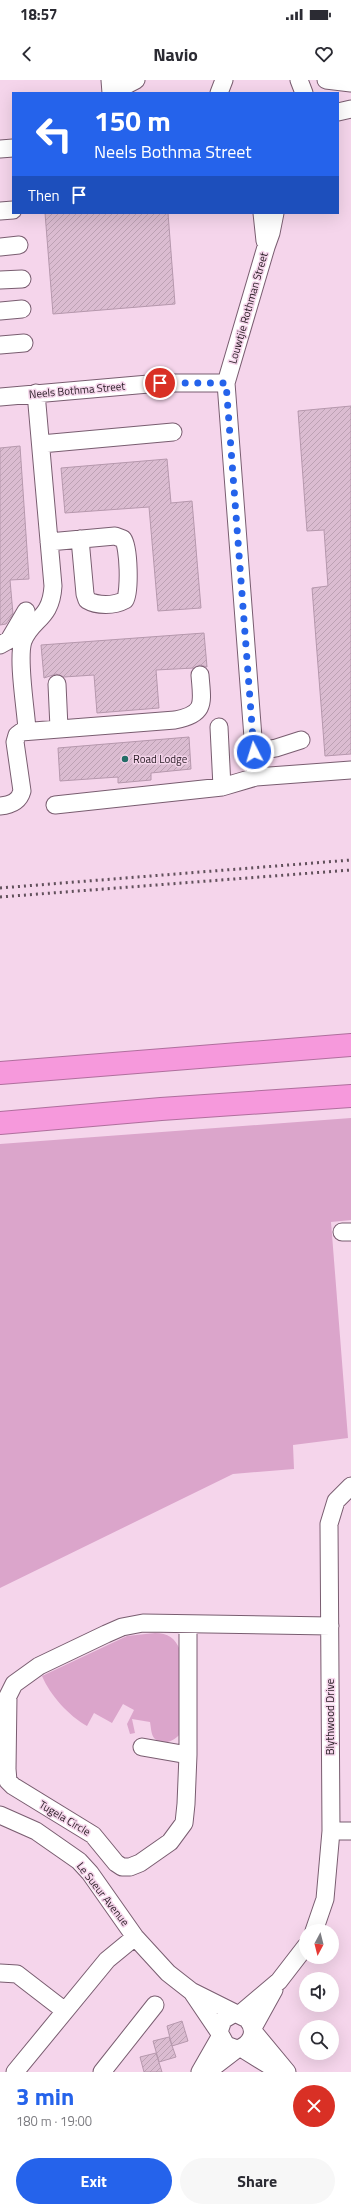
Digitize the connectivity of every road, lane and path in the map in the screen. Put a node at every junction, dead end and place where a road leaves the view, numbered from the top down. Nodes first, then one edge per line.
1 (110, 80) edge
2 (136, 80) edge
3 (299, 80) edge
4 (326, 80) edge
5 (351, 83) edge
6 (111, 92) edge
7 (113, 92) edge
8 (304, 92) edge
9 (351, 109) edge
10 (339, 112) edge
11 (12, 148) edge
12 (0, 149) edge
13 (12, 210) edge
14 (0, 211) edge
15 (262, 214) edge
16 (275, 214) edge
17 (19, 245) dead end
18 (0, 247) edge
19 (266, 247) junction
20 (22, 279) dead end
21 (0, 280) edge
22 (22, 309) dead end
23 (0, 311) edge
24 (24, 343) dead end
25 (0, 345) edge
26 (226, 383) junction
27 (36, 393) junction
28 (0, 397) edge
29 (173, 432) dead end
30 (41, 444) junction
31 (80, 539) dead end
32 (49, 542) junction
33 (26, 611) dead end
34 (0, 645) edge
35 (200, 675) dead end
36 (57, 684) dead end
37 (219, 727) dead end
38 (59, 728) junction
39 (27, 730) junction
40 (301, 740) dead end
41 (254, 752) junction
42 (351, 770) edge
43 (256, 777) junction
44 (222, 787) junction
45 (55, 805) dead end
46 (0, 806) edge
47 (351, 1045) edge
48 (0, 1073) edge
49 (351, 1096) edge
50 (0, 1123) edge
51 (351, 1486) edge
52 (188, 1624) junction
53 (330, 1626) junction
54 (142, 1747) dead end
55 (188, 1755) junction
56 (0, 1815) edge
57 (331, 1831) junction
58 (351, 1832) edge
59 (316, 1924) edge
60 (135, 1937) junction
61 (299, 1955) edge
62 (0, 1973) edge
63 (279, 1981) junction
64 (191, 1991) junction
65 (155, 2005) dead end
66 (65, 2011) junction
67 (238, 2014) junction
68 (253, 2029) junction
69 (220, 2034) junction
70 (239, 2049) junction
71 (15, 2072) edge
72 (102, 2072) edge
73 (200, 2072) edge
74 (207, 2072) edge
75 (280, 2072) edge
76 (287, 2072) edge

1 - 6 street
2 - 7 street
3 - 8 street
4 - 5 street
9 - 10 street
11 - 12 street
13 - 14 street
15 - 19 street, Louwtjie Rothman Street
16 - 19 street, Louwtjie Rothman Street
17 - 18 street
19 - 26 street, Louwtjie Rothman Street
20 - 21 street
22 - 23 street
24 - 25 street
26 - 27 street, Neels Bothma Street
26 - 41 street, Louwtjie Rothman Street
27 - 28 street, Neels Bothma Street
27 - 30 street
29 - 30 street
30 - 32 street
31 - 32 street
32 - 39 street
33 - 34 street
35 - 38 street
36 - 38 street
37 - 44 street
38 - 39 street
39 - 46 street
40 - 41 street
41 - 43 street, Louwtjie Rothman Street
42 - 43 street
43 - 44 street
44 - 45 street
47 - 48 highway
49 - 50 highway
51 - 53 street, Blythwood Drive
52 - 53 street, Tugela Circle
52 - 55 street, Tugela Circle
52 - 55 street, Tugela Circle
53 - 57 street, Blythwood Drive
54 - 55 street
56 - 60 street, Le Sueur Avenue
57 - 58 street
57 - 59 street, Blythwood Drive
60 - 64 street, Le Sueur Avenue
60 - 66 street
61 - 63 street
62 - 66 street
63 - 67 street
63 - 68 street
64 - 67 street, Le Sueur Avenue
64 - 69 street, Le Sueur Avenue
65 - 72 street
66 - 71 street
67 - 68 street
67 - 69 street
68 - 70 street
68 - 76 street
69 - 70 street
69 - 73 street
70 - 74 street
70 - 75 street

